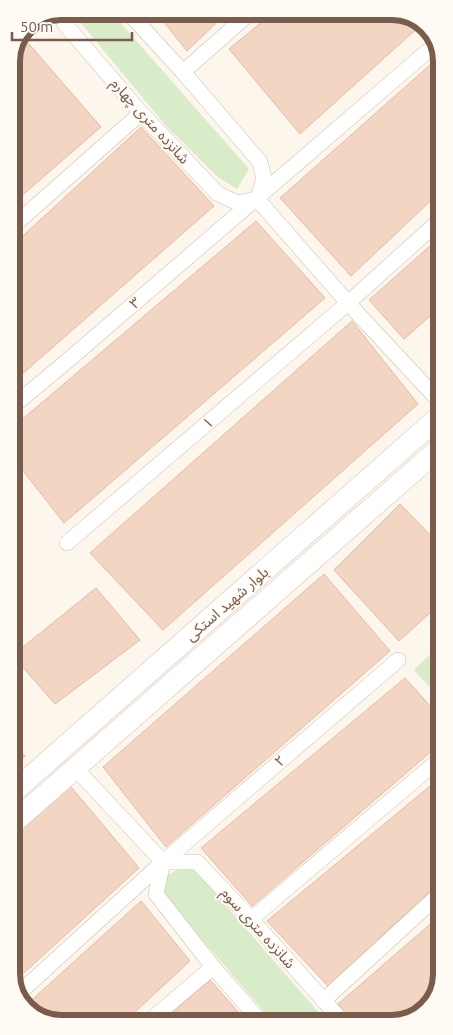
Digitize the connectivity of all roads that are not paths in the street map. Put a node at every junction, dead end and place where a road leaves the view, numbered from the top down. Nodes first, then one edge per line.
1 (64, 20) edge
2 (135, 20) edge
3 (242, 20) edge
4 (431, 49) edge
5 (182, 72) junction
6 (141, 113) junction
7 (257, 199) junction
8 (20, 220) edge
9 (433, 226) edge
10 (348, 303) junction
11 (433, 394) edge
12 (20, 399) edge
13 (433, 422) edge
14 (433, 454) edge
15 (67, 543) dead end
16 (398, 660) dead end
17 (433, 765) edge
18 (75, 768) junction
19 (20, 786) edge
20 (20, 817) edge
21 (163, 862) junction
22 (433, 900) edge
23 (251, 919) junction
24 (213, 966) junction
25 (23, 989) edge
26 (323, 1001) junction
27 (156, 1015) edge
28 (255, 1015) edge
29 (336, 1015) edge

1 - 6 street, شانزده متری چهارم
2 - 5 street
3 - 5 street
4 - 7 street, ۳
5 - 7 street
6 - 7 street, شانزده متری چهارم
6 - 8 street
7 - 10 street
7 - 12 street, ۳
9 - 10 street
10 - 11 street
10 - 15 street, ۱
13 - 19 main road, بلوار شهید استکی
14 - 18 main road, بلوار شهید استکی
16 - 21 street, ۲
17 - 23 street
18 - 20 main road, بلوار شهید استکی
18 - 21 street
21 - 23 street, شانزده متری سوم
21 - 24 street
21 - 25 street
22 - 26 street
23 - 26 street, شانزده متری سوم
24 - 27 street
24 - 28 street
26 - 29 street, شانزده متری سوم

